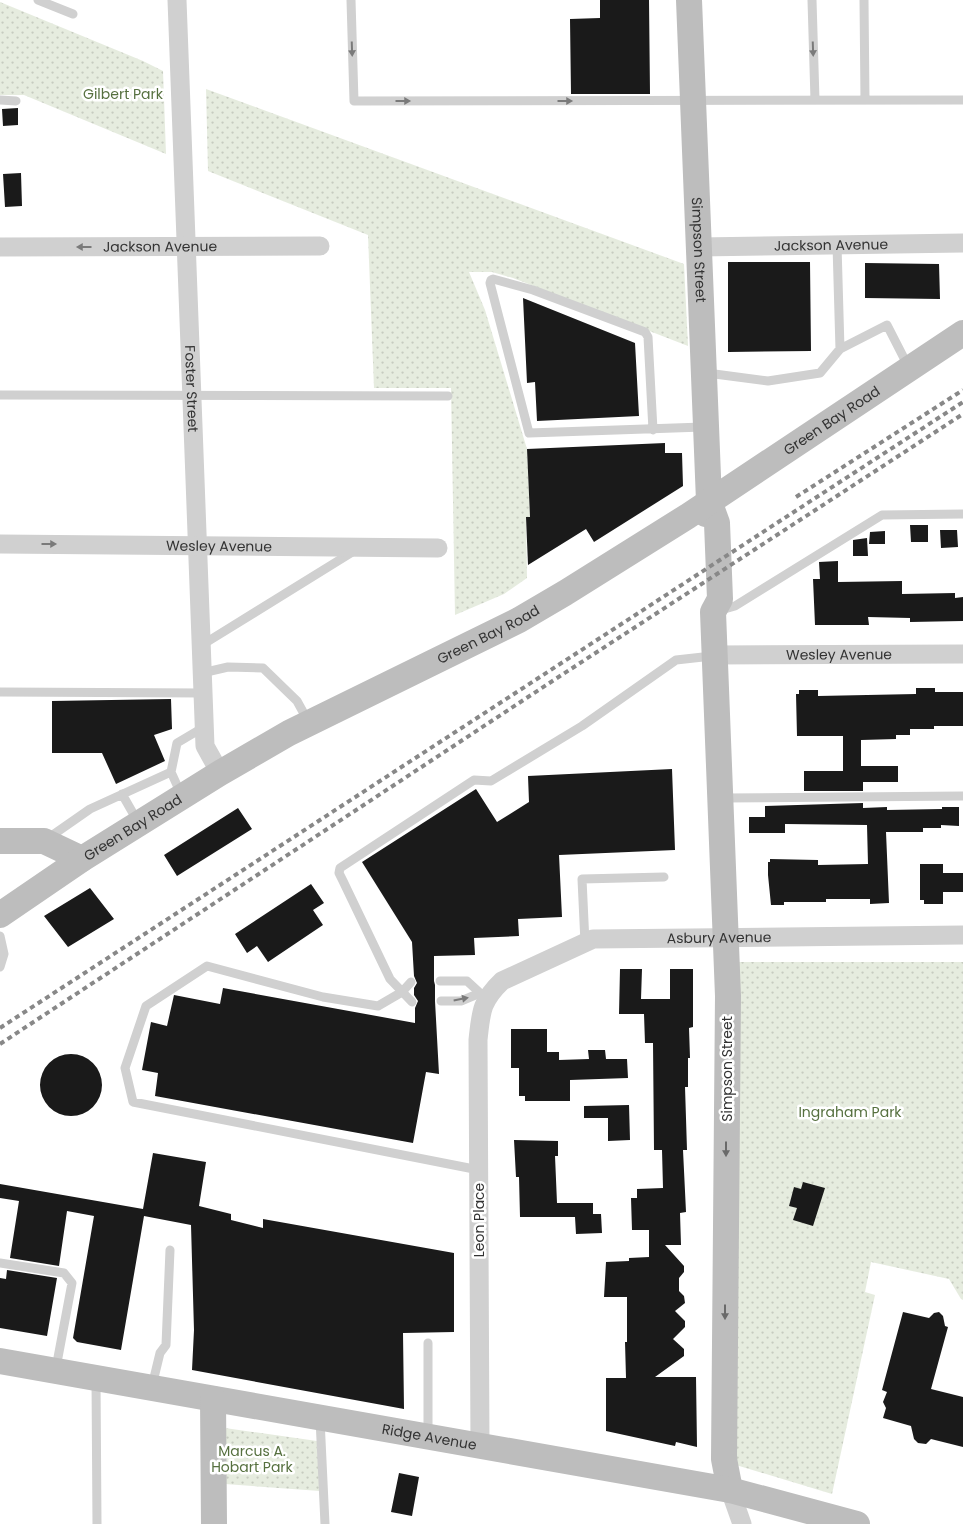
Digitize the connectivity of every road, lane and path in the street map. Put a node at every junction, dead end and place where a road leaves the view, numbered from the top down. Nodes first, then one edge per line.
1 (38, 0) edge
2 (177, 0) edge
3 (351, 0) edge
4 (689, 0) edge
5 (812, 0) edge
6 (864, 0) edge
7 (73, 14) dead end
8 (0, 100) edge
9 (815, 100) junction
10 (865, 100) junction
11 (963, 100) edge
12 (16, 101) dead end
13 (693, 101) junction
14 (963, 243) edge
15 (837, 245) junction
16 (320, 246) dead end
17 (0, 247) edge
18 (699, 247) junction
19 (186, 248) junction
20 (963, 333) edge
21 (840, 349) junction
22 (909, 369) junction
23 (704, 373) junction
24 (0, 395) edge
25 (192, 396) junction
26 (448, 396) dead end
27 (706, 427) junction
28 (653, 430) junction
29 (709, 501) junction
30 (963, 514) edge
31 (0, 544) edge
32 (198, 545) junction
33 (360, 547) junction
34 (438, 548) dead end
35 (713, 612) junction
36 (201, 645) junction
37 (963, 654) edge
38 (715, 655) junction
39 (202, 673) junction
40 (0, 692) edge
41 (203, 693) junction
42 (310, 723) junction
43 (204, 727) junction
44 (171, 772) junction
45 (220, 774) junction
46 (122, 794) junction
47 (963, 796) edge
48 (182, 797) junction
49 (721, 798) junction
50 (139, 824) junction
51 (0, 841) edge
52 (44, 841) junction
53 (82, 860) junction
54 (664, 877) dead end
55 (0, 915) edge
56 (963, 935) edge
57 (0, 936) edge
58 (726, 937) junction
59 (585, 943) junction
60 (0, 967) edge
61 (440, 981) dead end
62 (410, 982) dead end
63 (402, 992) junction
64 (484, 995) junction
65 (441, 1001) dead end
66 (412, 1002) dead end
67 (479, 1170) junction
68 (170, 1250) dead end
69 (0, 1263) edge
70 (428, 1343) dead end
71 (0, 1361) edge
72 (56, 1371) junction
73 (96, 1378) junction
74 (152, 1388) junction
75 (213, 1399) junction
76 (320, 1418) junction
77 (428, 1437) junction
78 (480, 1446) junction
79 (730, 1490) junction
80 (97, 1524) edge
81 (214, 1524) edge
82 (325, 1524) edge
83 (742, 1524) edge
84 (857, 1524) edge

1 - 7 lane
2 - 19 street, Foster Street
3 -> 13 lane
4 - 13 street, Simpson Street
5 -> 9 lane
6 - 10 lane
8 - 12 lane
9 - 10 lane
9 - 13 lane
10 - 11 lane
13 - 18 street, Simpson Street
14 - 15 street, Jackson Avenue
15 - 18 street, Jackson Avenue
15 - 21 lane
16 - 19 street, Jackson Avenue
19 -> 17 street, Jackson Avenue
18 - 23 street, Simpson Street
19 - 25 street, Foster Street
20 - 22 street, Green Bay Road
21 - 22 lane
21 - 23 lane
22 - 29 street, Green Bay Road
23 - 27 street, Simpson Street
24 - 25 lane
25 - 26 lane
25 - 32 street, Foster Street
27 - 28 lane
27 - 29 street, Simpson Street
28 - 28 lane
29 - 35 street, Simpson Street
29 - 42 street, Green Bay Road
30 - 35 lane
31 -> 32 street, Wesley Avenue
32 - 33 street, Wesley Avenue
32 - 36 street, Foster Street
33 - 34 street, Wesley Avenue
33 - 36 lane
35 - 38 street, Simpson Street
36 - 39 street, Foster Street
37 - 38 street, Wesley Avenue
38 - 49 street, Simpson Street
38 - 63 lane
39 - 41 street, Foster Street
39 - 42 lane
40 - 41 lane
41 - 43 street, Foster Street
42 - 45 street, Green Bay Road
43 - 44 lane
43 - 45 street, Foster Street
44 - 46 lane
44 - 48 lane
45 - 48 street, Green Bay Road
46 - 50 lane
46 - 52 lane
47 - 49 lane
48 - 50 street, Green Bay Road
49 - 58 street, Simpson Street
50 - 53 street, Green Bay Road
51 - 52 street
52 - 53 street
53 - 55 street, Green Bay Road
54 - 59 lane
56 - 58 street, Asbury Avenue
57 - 60 lane
58 - 59 street, Asbury Avenue
58 -> 79 street, Simpson Street
59 - 64 street, Asbury Avenue
61 - 64 lane
62 - 63 lane
63 - 66 lane
63 - 67 lane
65 -> 64 lane
64 - 67 street, Leon Place
67 - 78 street, Leon Place
68 - 74 lane
69 - 72 lane
70 - 77 lane
71 - 72 street, Ridge Avenue
72 - 73 street, Ridge Avenue
73 - 74 street, Ridge Avenue
73 - 80 lane
74 - 75 street, Ridge Avenue
75 - 76 street, Ridge Avenue
75 - 81 street
76 - 77 street, Ridge Avenue
76 - 82 lane
77 - 78 street, Ridge Avenue
78 - 79 street, Ridge Avenue
79 - 83 street, Simpson Street
79 - 84 street, Ridge Avenue

